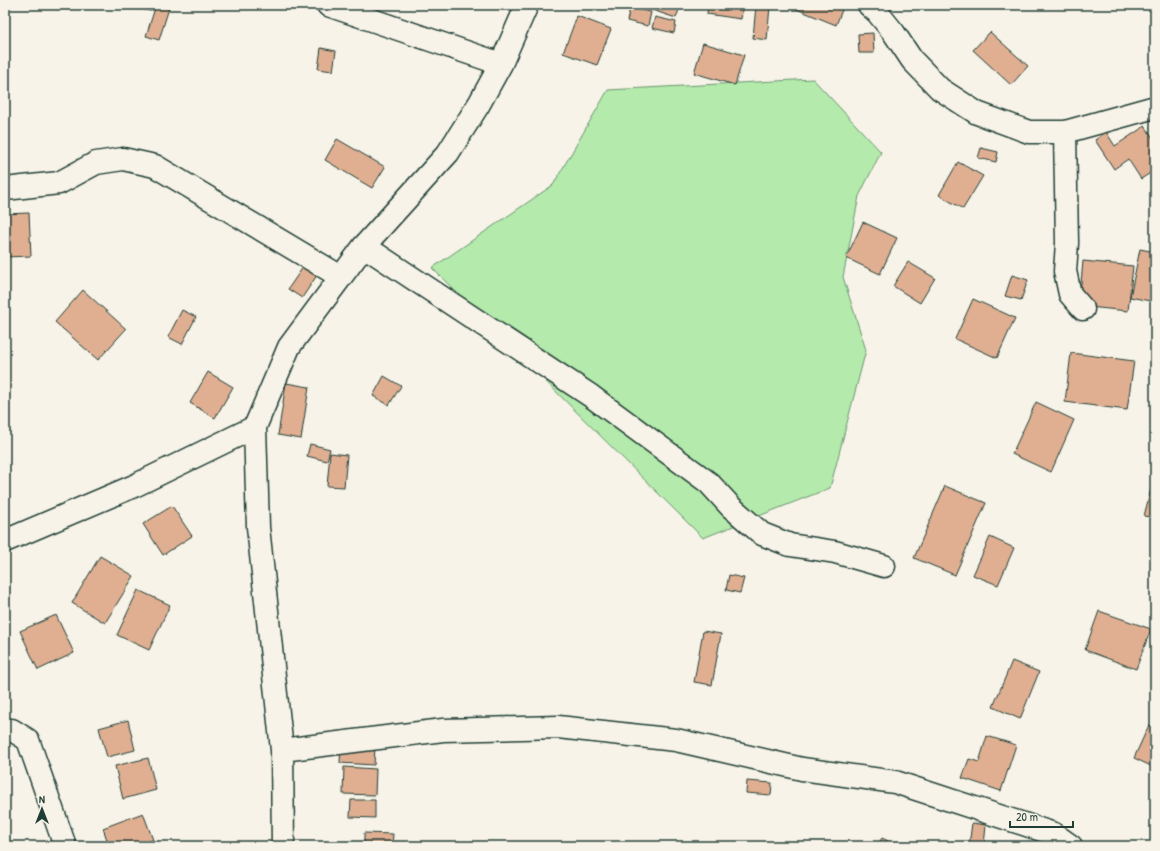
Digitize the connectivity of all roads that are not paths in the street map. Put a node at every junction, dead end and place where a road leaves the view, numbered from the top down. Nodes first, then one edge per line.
1 (328, 5) edge
2 (527, 5) edge
3 (869, 5) edge
4 (502, 64) junction
5 (1154, 108) edge
6 (1065, 132) junction
7 (5, 189) edge
8 (364, 246) junction
9 (341, 277) junction
10 (1083, 310) dead end
11 (255, 427) junction
12 (5, 541) edge
13 (884, 566) dead end
14 (5, 730) edge
15 (282, 750) junction
16 (65, 846) edge
17 (283, 846) edge
18 (1071, 846) edge

1 - 4 street
2 - 4 street
3 - 6 street
4 - 8 street
5 - 6 street
6 - 10 street
7 - 9 street
8 - 9 street
8 - 13 street
9 - 11 street
11 - 12 street
11 - 15 street
14 - 16 street
15 - 17 street
15 - 18 street

